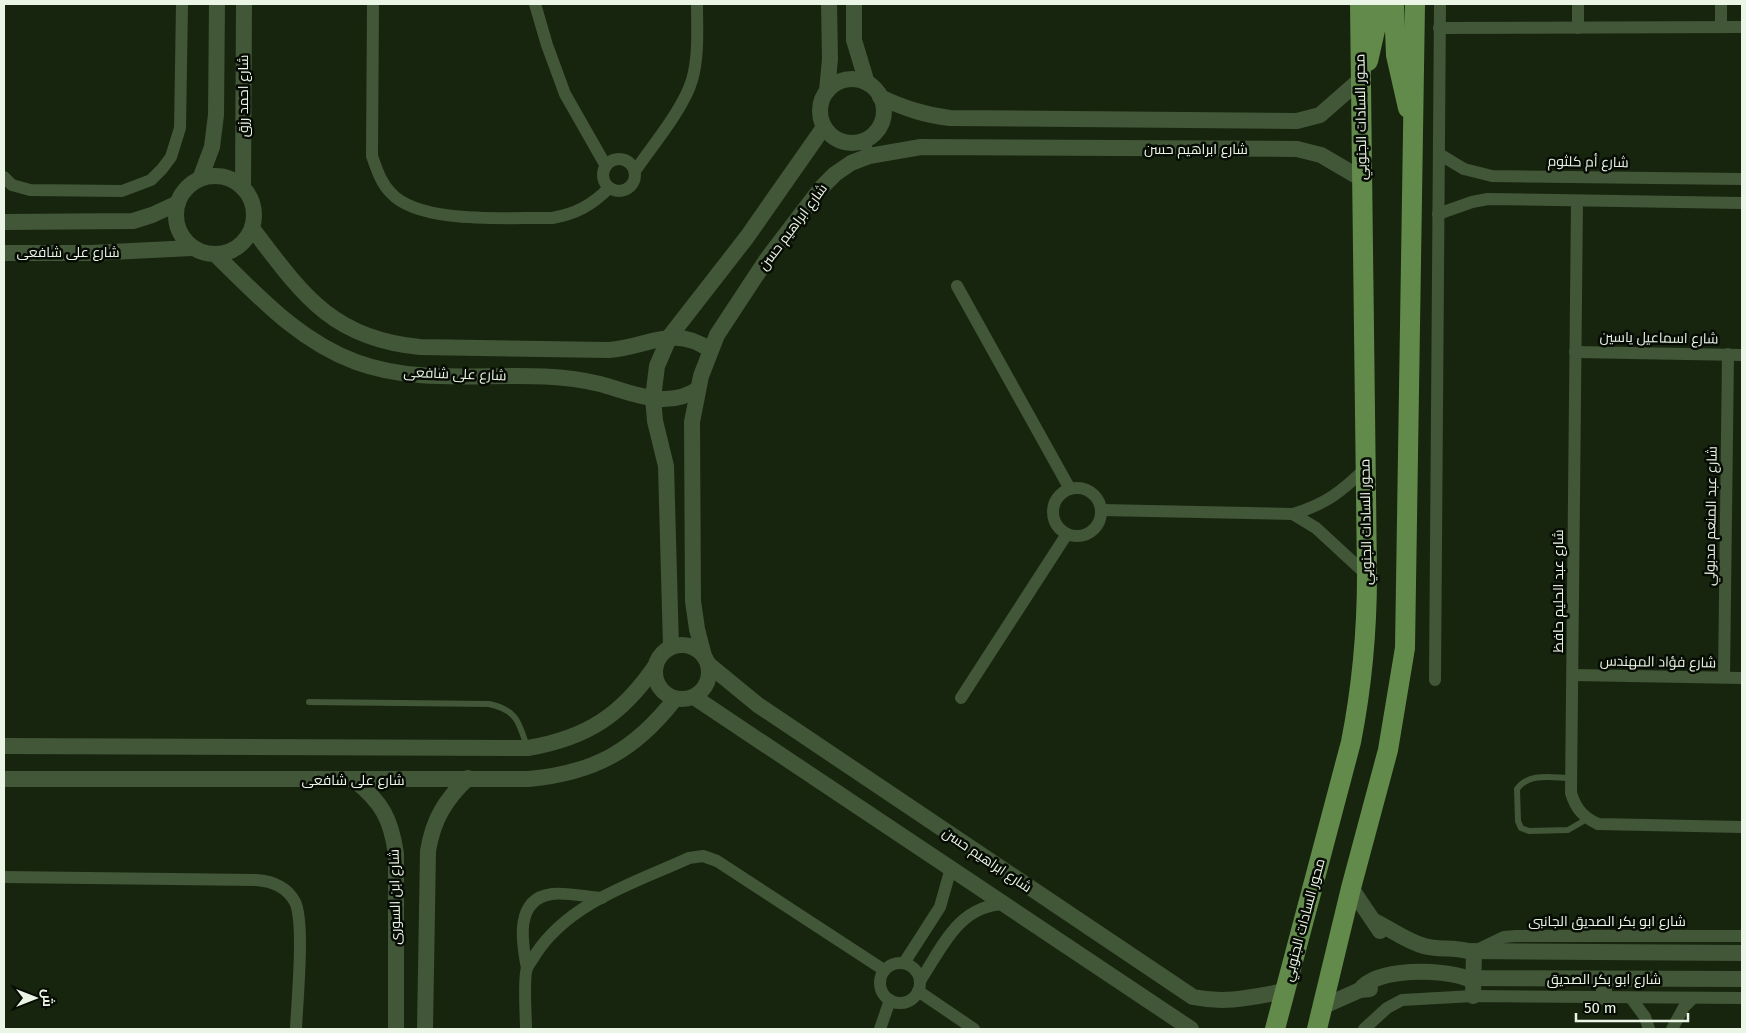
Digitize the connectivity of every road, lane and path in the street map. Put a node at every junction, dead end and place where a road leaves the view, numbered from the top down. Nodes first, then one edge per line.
1 (182, 4) edge
2 (217, 4) edge
3 (244, 4) edge
4 (373, 4) edge
5 (534, 4) edge
6 (697, 4) edge
7 (830, 4) edge
8 (854, 4) edge
9 (1360, 4) edge
10 (1377, 4) edge
11 (1394, 4) edge
12 (1415, 4) edge
13 (1440, 4) edge
14 (1578, 4) edge
15 (1721, 4) edge
16 (1721, 27) junction
17 (1742, 27) edge
18 (1439, 28) junction
19 (1578, 28) junction
20 (1361, 79) junction
21 (867, 83) junction
22 (827, 91) junction
23 (880, 97) junction
24 (824, 126) junction
25 (1414, 126) junction
26 (867, 148) junction
27 (1439, 154) junction
28 (606, 166) junction
29 (635, 171) junction
30 (4, 177) edge
31 (1742, 178) edge
32 (200, 179) junction
33 (1362, 179) junction
34 (243, 188) junction
35 (609, 188) junction
36 (1576, 201) junction
37 (178, 203) junction
38 (1742, 203) edge
39 (1438, 214) junction
40 (4, 222) edge
41 (252, 228) junction
42 (192, 248) junction
43 (4, 253) edge
44 (216, 255) junction
45 (957, 286) dead end
46 (670, 336) junction
47 (710, 350) junction
48 (1575, 352) junction
49 (1728, 354) junction
50 (1742, 354) edge
51 (698, 389) junction
52 (653, 398) junction
53 (1366, 468) junction
54 (1070, 489) junction
55 (1101, 510) junction
56 (1293, 514) junction
57 (1066, 534) junction
58 (1367, 575) junction
59 (671, 647) junction
60 (706, 660) junction
61 (656, 665) junction
62 (1573, 675) junction
63 (1724, 677) junction
64 (1742, 678) edge
65 (1435, 680) dead end
66 (694, 697) junction
67 (961, 698) dead end
68 (675, 699) junction
69 (309, 702) dead end
70 (4, 746) edge
71 (528, 748) junction
72 (468, 778) junction
73 (1571, 778) junction
74 (4, 779) edge
75 (354, 780) junction
76 (1587, 819) junction
77 (1742, 827) edge
78 (964, 845) junction
79 (951, 868) junction
80 (4, 878) edge
81 (1351, 888) junction
82 (602, 898) junction
83 (1005, 904) junction
84 (1742, 936) edge
85 (1471, 951) junction
86 (1742, 953) edge
87 (904, 963) junction
88 (527, 968) junction
89 (884, 970) junction
90 (1470, 978) junction
91 (1604, 979) junction
92 (1742, 979) edge
93 (919, 986) junction
94 (1286, 991) junction
95 (1473, 996) junction
96 (1604, 997) junction
97 (1631, 998) junction
98 (1693, 998) junction
99 (1742, 998) edge
100 (890, 1000) junction
101 (1324, 1006) junction
102 (296, 1029) edge
103 (396, 1029) edge
104 (425, 1029) edge
105 (526, 1029) edge
106 (880, 1029) edge
107 (974, 1029) edge
108 (1192, 1029) edge
109 (1275, 1029) edge
110 (1317, 1029) edge
111 (1364, 1029) edge
112 (1649, 1029) edge
113 (1672, 1029) edge

1 - 30 street
2 - 32 street, شارع احمد رزق
3 - 34 street, شارع احمد رزق
4 - 35 street
5 - 28 street
6 - 29 street
7 - 22 street
8 - 21 street
9 - 20 main road, محور السادات الجنوبي
10 - 20 main road
11 - 25 main road
12 - 25 main road
13 - 18 street
14 - 19 street
15 - 16 street
16 - 17 street
16 - 19 street
18 - 19 street
18 - 27 street
20 - 23 street, شارع ابراهيم حسن
20 - 33 main road, محور السادات الجنوبي
21 - 22 street
21 - 23 street
22 - 24 street
23 - 26 street
24 - 26 street
24 - 46 street
25 - 81 main road
26 - 33 street, شارع ابراهيم حسن
26 - 47 street, شارع ابراهيم حسن
27 - 31 street, شارع أم كلثوم
27 - 39 street
28 - 29 street
28 - 35 street
29 - 35 street
32 - 34 street
32 - 37 street
33 - 53 main road, محور السادات الجنوبي
34 - 41 street
36 - 38 street
36 - 39 street
36 - 48 street, شارع عبد الحليم حافظ
37 - 40 street
37 - 42 street
39 - 65 street
41 - 44 street
41 - 46 street, شارع على شافعى
42 - 43 street, شارع على شافعى
42 - 44 street
44 - 52 street, شارع على شافعى
45 - 54 street
46 - 47 street, شارع على شافعى
46 - 52 street
47 - 51 street, شارع ابراهيم حسن
48 - 49 street, شارع اسماعيل ياسين
48 - 62 street, شارع عبد الحليم حافظ
49 - 50 street, شارع اسماعيل ياسين
49 - 63 street, شارع عبد المنعم مدبولي
51 - 52 street, شارع على شافعى
51 - 60 street, شارع ابراهيم حسن
52 - 59 street
53 - 56 street
53 - 58 main road, محور السادات الجنوبي
54 - 55 street
54 - 57 street
55 - 56 street
55 - 57 street
56 - 58 street
57 - 67 street
58 - 94 main road, محور السادات الجنوبي
59 - 60 street
59 - 61 street
60 - 66 street
60 - 78 street, شارع ابراهيم حسن
61 - 68 street
61 - 71 street
62 - 63 street, شارع فؤاد المهندس
62 - 73 street, شارع عبد الحليم حافظ
63 - 64 street, شارع فؤاد المهندس
66 - 68 street
66 - 79 street, شارع ابراهيم حسن
68 - 72 street, شارع على شافعى
69 - 71 lane
70 - 71 street
72 - 75 street, شارع على شافعى
72 - 104 street
73 - 76 street, شارع عبد الحليم حافظ
73 - 76 lane
74 - 75 street, شارع على شافعى
75 - 103 street, شارع ابن السورى
76 - 77 street
78 - 79 street
78 - 94 street, شارع ابراهيم حسن
79 - 83 street, شارع ابراهيم حسن
79 - 87 street
80 - 102 street
81 - 85 street, شارع ابو بكر الصديق
81 - 101 main road
82 - 88 street
82 - 88 street
82 - 89 street
83 - 93 street
83 - 108 street, شارع ابراهيم حسن
84 - 85 street, شارع ابو بكر الصديق الجانبى
85 - 86 street, شارع ابو بكر الصديق
85 - 90 street
87 - 89 street
87 - 93 street
88 - 105 street
89 - 100 street
90 - 91 street, شارع ابو بكر الصديق
90 - 95 street
90 - 101 street, شارع ابو بكر الصديق
91 - 92 street, شارع ابو بكر الصديق
91 - 96 street
93 - 100 street
93 - 107 street
94 - 109 main road, محور السادات الجنوبي
95 - 96 street
95 - 111 street
96 - 97 street
97 - 98 street
97 - 112 street
98 - 99 street
98 - 113 street
100 - 106 street
101 - 110 main road

